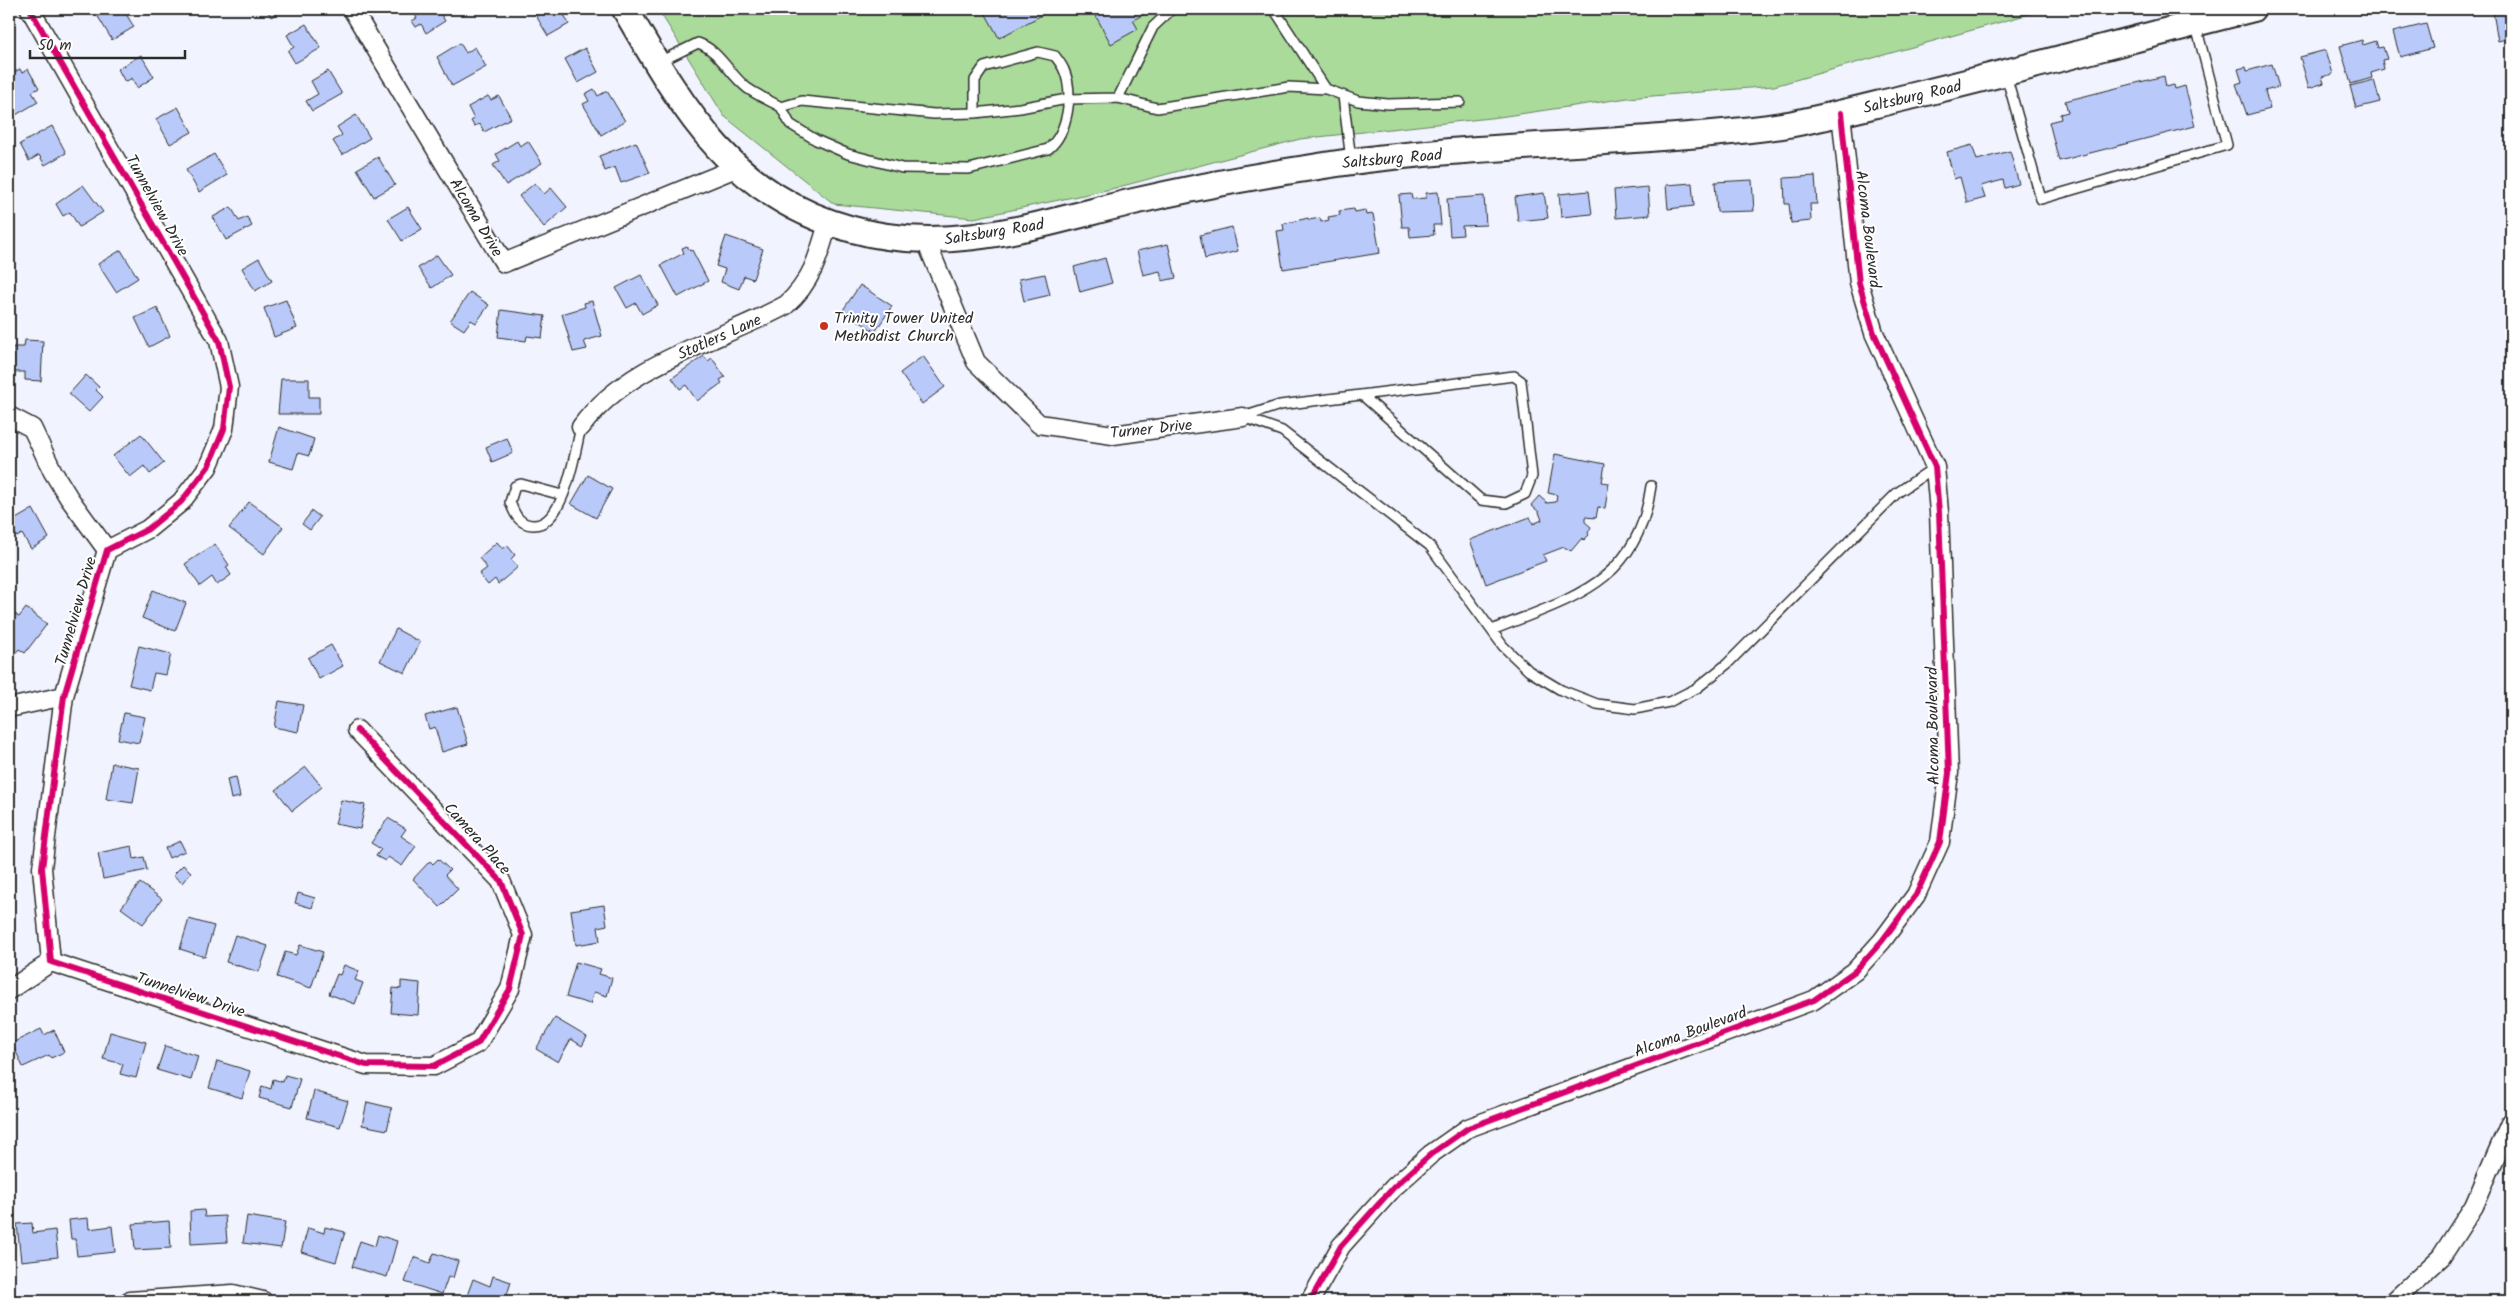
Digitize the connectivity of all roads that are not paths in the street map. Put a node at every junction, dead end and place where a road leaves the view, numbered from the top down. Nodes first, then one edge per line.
1 (30, 9) edge
2 (352, 9) edge
3 (625, 9) edge
4 (1172, 9) edge
5 (1274, 9) edge
6 (2252, 9) edge
7 (2196, 23) junction
8 (656, 63) junction
9 (2006, 73) junction
10 (1326, 89) junction
11 (1343, 96) junction
12 (1118, 98) junction
13 (1067, 99) junction
14 (1460, 102) dead end
15 (781, 107) junction
16 (976, 112) junction
17 (1841, 113) junction
18 (1351, 161) junction
19 (736, 168) junction
20 (828, 223) junction
21 (926, 241) junction
22 (1362, 395) junction
23 (9, 416) edge
24 (1243, 416) junction
25 (581, 427) joint
26 (1935, 467) junction
27 (1651, 486) dead end
28 (562, 496) junction
29 (107, 550) junction
30 (1492, 630) junction
31 (64, 696) junction
32 (9, 708) edge
33 (357, 730) dead end
34 (51, 962) junction
35 (9, 990) edge
36 (366, 1064) joint
37 (2510, 1123) dead end
38 (129, 1301) edge
39 (263, 1301) edge
40 (1310, 1301) edge
41 (2394, 1301) edge

1 - 29 street, Tunnelview Drive
2 - 19 street, Alcoma Drive
3 - 8 main road, Saltsburg Road
4 - 12 lane
5 - 10 lane
6 - 7 main road, Saltsburg Road
7 - 9 main road, Saltsburg Road
7 - 9 lane
8 - 15 lane
8 - 19 main road, Saltsburg Road
9 - 17 main road, Saltsburg Road
10 - 11 lane
10 - 12 lane
11 - 14 lane
11 - 18 lane
12 - 13 lane
13 - 15 lane
13 - 16 lane
13 - 16 lane
15 - 16 lane
17 - 18 main road, Saltsburg Road
17 - 26 street, Alcoma Boulevard
18 - 21 main road, Saltsburg Road
19 - 20 main road, Saltsburg Road
20 - 21 main road, Saltsburg Road
20 - 25 street, Stotlers Lane
21 - 24 street, Turner Drive
22 - 22 lane
22 - 24 lane
23 - 29 street
24 - 30 lane
25 - 28 lane
26 - 30 lane
26 - 40 street, Alcoma Boulevard
27 - 30 lane
28 - 28 lane
29 - 31 street, Tunnelview Drive
31 - 32 street
31 - 34 street, Tunnelview Drive
33 - 36 street, Camera Place
34 - 35 street
34 - 36 street, Tunnelview Drive
37 - 41 street
38 - 39 street

